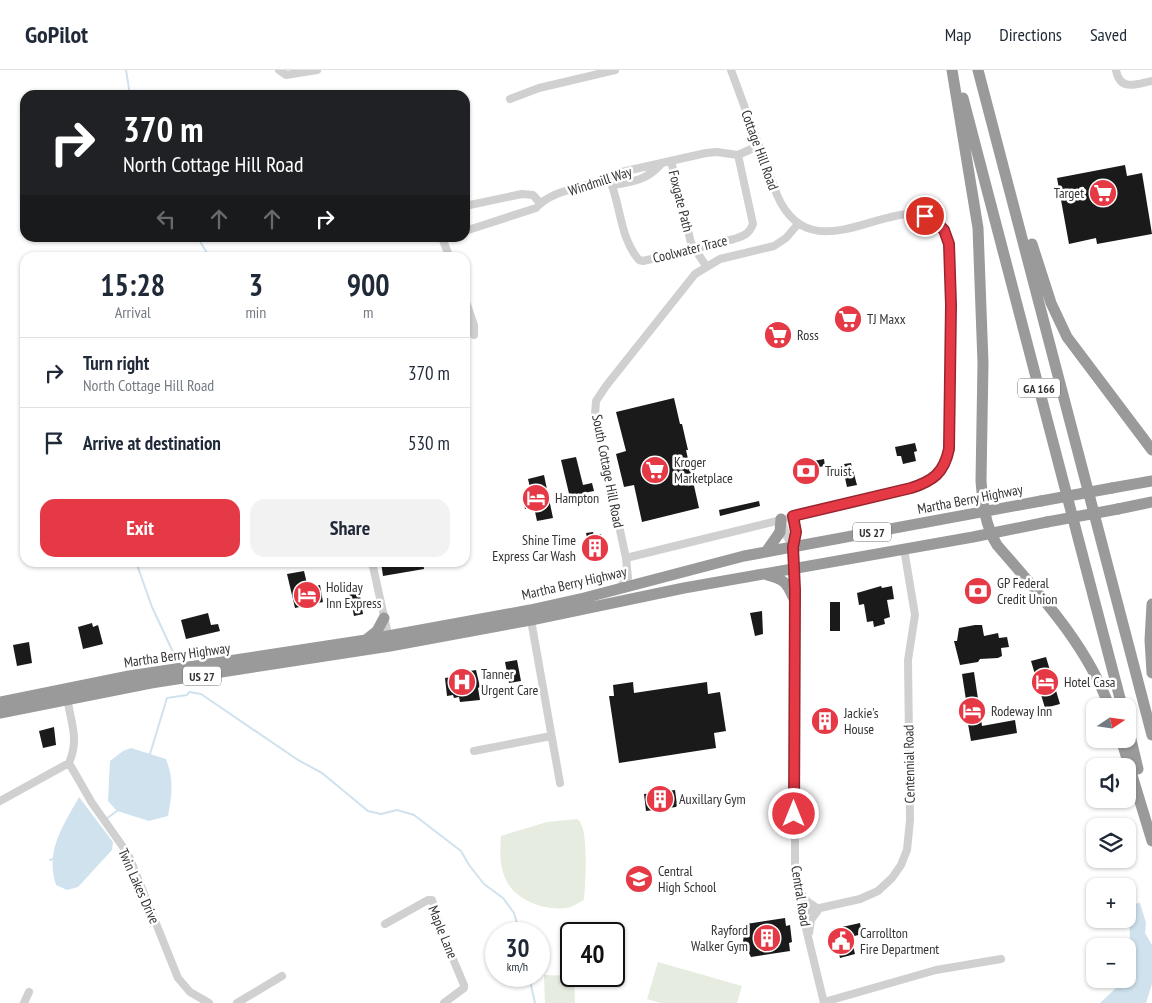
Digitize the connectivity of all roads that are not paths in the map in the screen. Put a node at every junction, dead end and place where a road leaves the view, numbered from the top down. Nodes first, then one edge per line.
1 (279, 70) edge
2 (317, 70) edge
3 (615, 70) edge
4 (731, 70) edge
5 (952, 70) edge
6 (956, 70) edge
7 (978, 70) edge
8 (1116, 70) edge
9 (1152, 81) edge
10 (510, 100) dead end
11 (995, 134) junction
12 (758, 146) junction
13 (738, 155) junction
14 (671, 162) junction
15 (661, 164) junction
16 (611, 181) junction
17 (540, 203) junction
18 (470, 205) edge
19 (798, 224) junction
20 (470, 229) edge
21 (695, 249) junction
22 (706, 266) junction
23 (470, 313) edge
24 (474, 335) dead end
25 (1152, 450) edge
26 (1152, 480) edge
27 (981, 481) junction
28 (1152, 502) edge
29 (983, 512) junction
30 (787, 517) junction
31 (952, 517) junction
32 (991, 534) junction
33 (793, 547) junction
34 (904, 549) junction
35 (766, 552) junction
36 (626, 558) junction
37 (373, 567) edge
38 (795, 568) junction
39 (628, 569) junction
40 (763, 574) junction
41 (646, 581) junction
42 (617, 589) junction
43 (795, 601) junction
44 (1152, 604) edge
45 (531, 615) junction
46 (384, 618) junction
47 (407, 633) junction
48 (364, 641) junction
49 (389, 641) junction
50 (1152, 673) edge
51 (67, 694) junction
52 (1106, 698) edge
53 (1120, 698) edge
54 (0, 702) edge
55 (0, 713) edge
56 (551, 736) junction
57 (1152, 736) edge
58 (1124, 748) edge
59 (1133, 748) edge
60 (474, 751) dead end
61 (70, 763) junction
62 (560, 783) dead end
63 (0, 801) edge
64 (1152, 822) edge
65 (1152, 841) edge
66 (798, 890) junction
67 (819, 909) junction
68 (802, 912) junction
69 (385, 924) dead end
70 (808, 937) junction
71 (1001, 959) dead end
72 (282, 976) dead end
73 (29, 992) dead end
74 (824, 1002) edge
75 (24, 1003) edge
76 (209, 1003) edge
77 (237, 1003) edge
78 (444, 1003) edge

1 - 2 street
3 - 10 street
4 - 12 street, Cottage Hill Road
5 - 27 highway
6 - 53 highway, GA 166
7 - 11 highway, GA 166
8 - 9 street
11 - 25 highway
11 - 57 highway, GA 166
12 - 13 street, Windmill Way
12 - 19 street, Cottage Hill Road
13 - 14 street, Windmill Way
13 - 21 street, Coolwater Trace
14 - 15 street, Windmill Way
14 - 21 street, Foxgate Path
15 - 16 street, Windmill Way
15 - 16 street, Windmill Way
16 - 17 street, Windmill Way
16 - 21 street, Coolwater Trace
17 - 18 street
17 - 20 street, Windmill Way
19 - 22 street, South Cottage Hill Road
19 - 30 street
21 - 22 street, Foxgate Path
22 - 36 street, South Cottage Hill Road
23 - 24 street
26 - 29 highway, Martha Berry Highway / US 27, bridge
27 - 29 highway
27 - 31 highway
28 - 32 highway, Martha Berry Highway / US 27, bridge
29 - 31 highway, Martha Berry Highway / US 27
29 - 32 highway
30 - 33 street, Central Road
30 - 33 street, Central Road
30 - 35 highway
30 - 36 street
31 - 33 highway, Martha Berry Highway / US 27
32 - 34 highway, Martha Berry Highway / US 27
32 - 52 highway
33 - 35 highway, Martha Berry Highway / US 27
33 - 38 street, Central Road
34 - 38 highway, Martha Berry Highway / US 27
34 - 67 street, Centennial Road
35 - 41 highway, Martha Berry Highway / US 27
36 - 39 street, South Cottage Hill Road
37 - 46 street
38 - 40 highway, Martha Berry Highway / US 27
38 - 43 street, Central Road
39 - 41 street
39 - 42 street
40 - 43 highway
40 - 45 highway, Martha Berry Highway / US 27
41 - 42 highway, Martha Berry Highway / US 27
42 - 45 highway, Martha Berry Highway / US 27
43 - 66 street, Central Road
44 - 50 highway
45 - 47 highway, Martha Berry Highway / US 27
45 - 49 highway, Martha Berry Highway / US 27
45 - 56 street
46 - 47 highway
46 - 48 highway
46 - 49 street
47 - 49 highway, Martha Berry Highway / US 27
48 - 49 highway, Martha Berry Highway / US 27
48 - 51 highway, Martha Berry Highway / US 27
49 - 51 highway, Martha Berry Highway / US 27
51 - 54 highway, Martha Berry Highway / US 27
51 - 55 highway, Martha Berry Highway / US 27
51 - 61 street
56 - 60 street
56 - 62 street
58 - 65 highway
59 - 64 highway
61 - 63 street
61 - 76 street, Twin Lakes Drive
66 - 67 street
66 - 68 street, Central Road
67 - 68 street, Centennial Road
67 - 70 street
68 - 70 street, Central Road
69 - 78 street, Maple Lane
70 - 74 street, Central Road
71 - 74 street
72 - 77 street
73 - 75 street

